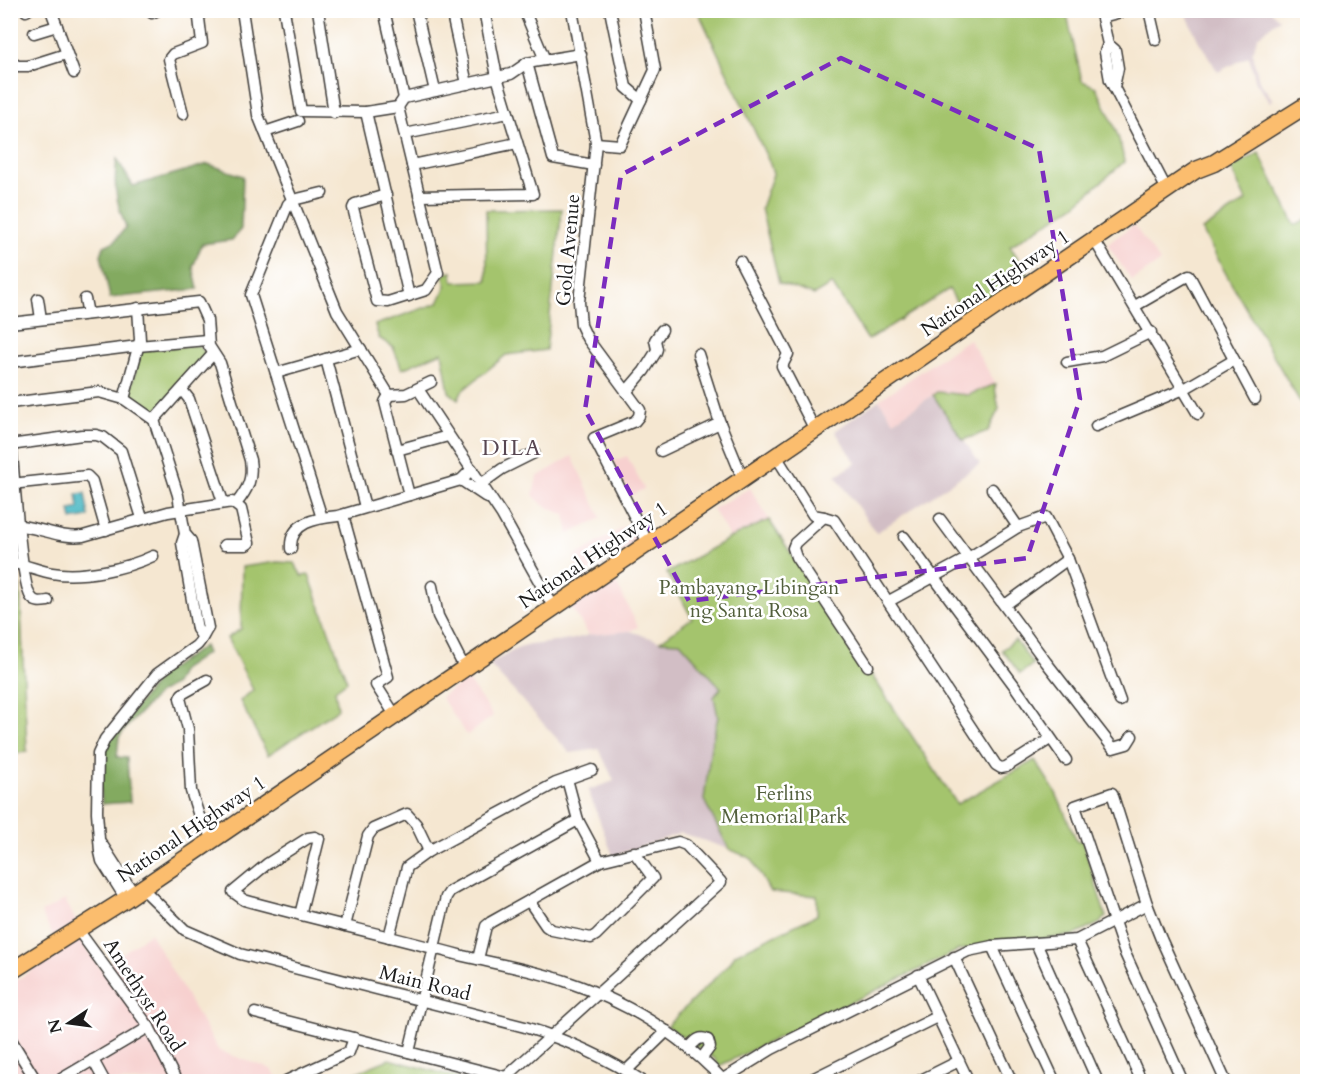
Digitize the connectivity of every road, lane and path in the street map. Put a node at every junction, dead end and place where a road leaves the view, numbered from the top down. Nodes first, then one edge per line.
1 (51, 10) edge
2 (198, 10) edge
3 (242, 10) edge
4 (284, 10) edge
5 (318, 10) edge
6 (384, 10) edge
7 (416, 10) edge
8 (451, 10) edge
9 (484, 10) edge
10 (524, 10) edge
11 (572, 10) edge
12 (609, 10) edge
13 (644, 10) edge
14 (1128, 10) edge
15 (1149, 10) edge
16 (1101, 14) edge
17 (57, 26) junction
18 (34, 33) dead end
19 (1156, 40) dead end
20 (66, 54) junction
21 (581, 54) junction
22 (10, 60) edge
23 (544, 60) junction
24 (527, 63) junction
25 (74, 73) dead end
26 (497, 77) junction
27 (467, 84) junction
28 (435, 91) junction
29 (1308, 92) edge
30 (641, 100) junction
31 (401, 102) junction
32 (1308, 104) edge
33 (366, 112) junction
34 (334, 113) junction
35 (508, 113) junction
36 (183, 114) dead end
37 (298, 121) dead end
38 (265, 132) junction
39 (405, 134) junction
40 (517, 143) junction
41 (596, 143) junction
42 (412, 165) junction
43 (594, 165) junction
44 (1196, 170) junction
45 (1167, 190) junction
46 (322, 193) dead end
47 (386, 195) junction
48 (419, 196) junction
49 (293, 200) junction
50 (1095, 241) junction
51 (740, 261) dead end
52 (409, 296) junction
53 (38, 299) dead end
54 (85, 299) dead end
55 (1135, 306) junction
56 (138, 308) junction
57 (88, 314) junction
58 (41, 319) junction
59 (10, 323) edge
60 (662, 330) dead end
61 (1151, 332) junction
62 (207, 340) junction
63 (138, 346) junction
64 (361, 349) junction
65 (213, 354) junction
66 (698, 354) dead end
67 (326, 359) junction
68 (1234, 360) junction
69 (10, 362) edge
70 (1066, 362) dead end
71 (276, 373) junction
72 (431, 382) dead end
73 (418, 389) junction
74 (1184, 389) junction
75 (182, 390) junction
76 (626, 392) junction
77 (389, 395) junction
78 (124, 399) junction
79 (1255, 399) dead end
80 (10, 403) edge
81 (1198, 414) dead end
82 (154, 420) junction
83 (720, 423) junction
84 (1096, 426) dead end
85 (815, 430) junction
86 (448, 436) junction
87 (10, 440) edge
88 (11, 445) edge
89 (397, 450) junction
90 (661, 451) dead end
91 (534, 453) dead end
92 (776, 456) junction
93 (472, 469) junction
94 (743, 479) junction
95 (461, 480) junction
96 (13, 484) edge
97 (482, 484) junction
98 (992, 489) dead end
99 (409, 495) junction
100 (223, 502) junction
101 (494, 502) junction
102 (236, 504) junction
103 (365, 507) junction
104 (181, 509) junction
105 (824, 517) junction
106 (142, 518) junction
107 (322, 518) junction
108 (344, 519) dead end
109 (940, 519) dead end
110 (15, 525) edge
111 (1018, 527) junction
112 (106, 530) junction
113 (904, 537) dead end
114 (648, 543) junction
115 (224, 545) dead end
116 (291, 549) dead end
117 (153, 556) dead end
118 (970, 556) junction
119 (1068, 559) junction
120 (10, 563) edge
121 (23, 566) junction
122 (934, 577) junction
123 (432, 585) dead end
124 (48, 600) dead end
125 (889, 601) junction
126 (1005, 605) junction
127 (554, 608) junction
128 (868, 666) dead end
129 (464, 667) junction
130 (207, 680) dead end
131 (1120, 701) dead end
132 (394, 715) junction
133 (1132, 736) dead end
134 (1050, 739) junction
135 (1066, 760) dead end
136 (592, 770) dead end
137 (567, 779) junction
138 (578, 820) junction
139 (214, 839) junction
140 (429, 851) junction
141 (634, 852) junction
142 (600, 861) junction
143 (137, 891) junction
144 (529, 901) junction
145 (1147, 904) junction
146 (300, 915) junction
147 (1114, 920) junction
148 (345, 926) junction
149 (78, 930) junction
150 (389, 937) junction
151 (1077, 940) junction
152 (1036, 944) junction
153 (992, 946) junction
154 (435, 948) junction
155 (954, 957) junction
156 (478, 959) junction
157 (10, 972) edge
158 (918, 975) junction
159 (597, 994) junction
160 (421, 1000) junction
161 (255, 1013) dead end
162 (937, 1017) junction
163 (149, 1028) junction
164 (667, 1031) junction
165 (552, 1035) junction
166 (10, 1038) edge
167 (354, 1038) junction
168 (689, 1048) junction
169 (410, 1052) junction
170 (702, 1058) junction
171 (93, 1060) junction
172 (959, 1061) junction
173 (626, 1071) junction
174 (724, 1080) edge
175 (286, 1081) edge
176 (641, 1081) edge
177 (37, 1082) edge
178 (56, 1082) edge
179 (105, 1082) edge
180 (177, 1082) edge
181 (806, 1082) edge
182 (917, 1082) edge
183 (969, 1082) edge
184 (1012, 1082) edge
185 (1055, 1082) edge
186 (1098, 1082) edge
187 (1142, 1082) edge
188 (1183, 1082) edge
189 (1226, 1082) edge

1 - 17 street
2 - 36 street
3 - 38 street
4 - 34 street
5 - 34 street
6 - 31 street
7 - 28 street
8 - 27 street
9 - 26 street
10 - 23 street
11 - 21 street, Gold Avenue
12 - 30 street
13 - 30 street
14 - 16 street
15 - 19 street
16 - 45 street
17 - 18 street
17 - 20 street
20 - 22 street
20 - 25 street
21 - 23 street
21 - 41 street, Gold Avenue
23 - 24 street
24 - 26 street
24 - 43 street
26 - 27 street
26 - 35 street
27 - 28 street
28 - 31 street
29 - 44 highway, National Highway 1
30 - 41 street
31 - 33 street
31 - 39 street
32 - 44 highway, National Highway 1
33 - 34 street
33 - 47 street
35 - 39 street
35 - 40 street
37 - 38 street
38 - 49 street
39 - 42 street
40 - 42 street
40 - 48 street
41 - 43 street, Gold Avenue
42 - 48 street
43 - 76 street, Gold Avenue
44 - 45 highway, National Highway 1
45 - 50 highway, National Highway 1
46 - 49 street
47 - 52 street
47 - 52 street
48 - 52 street
49 - 64 street
49 - 71 street
50 - 55 street
50 - 85 highway, National Highway 1
51 - 85 street
53 - 58 street
54 - 57 street
55 - 61 street
55 - 68 street
56 - 57 street
56 - 62 street
56 - 63 street
57 - 58 street
58 - 59 street
60 - 76 street
61 - 70 street
61 - 74 street
62 - 63 street
62 - 65 street
63 - 69 street
63 - 78 street
64 - 67 street
64 - 77 street
65 - 75 street
65 - 102 street
66 - 83 street
67 - 71 street
67 - 103 street
68 - 74 street
68 - 79 street
71 - 107 street
72 - 73 street
73 - 77 street
73 - 86 street
74 - 81 street
74 - 84 street
75 - 82 street
75 - 100 street
76 - 114 street, Gold Avenue
77 - 89 street
78 - 80 street
78 - 82 street
82 - 104 street
83 - 90 street
83 - 94 street
85 - 92 highway, National Highway 1
86 - 89 street
86 - 93 street
87 - 88 street
88 - 96 street
88 - 106 street
89 - 99 street
91 - 97 street
92 - 94 highway, National Highway 1
92 - 105 street
93 - 95 street
93 - 97 street
94 - 114 highway, National Highway 1
95 - 99 street
95 - 101 street
96 - 110 street
96 - 112 street
97 - 101 street
98 - 111 street
99 - 103 street
100 - 102 street
100 - 104 street
101 - 127 street
102 - 115 street
103 - 107 street
104 - 106 street
104 - 143 street, Main Road
105 - 125 street
105 - 128 street
106 - 112 street
107 - 116 street
108 - 132 street
109 - 118 street
110 - 112 street
110 - 121 street
111 - 118 street
111 - 119 street
113 - 122 street
114 - 127 highway, National Highway 1
117 - 121 street
118 - 122 street
118 - 126 street
119 - 126 street
119 - 131 street
120 - 121 street
121 - 124 street
122 - 125 street
122 - 134 street
123 - 129 street
125 - 134 street
126 - 133 street
127 - 129 highway, National Highway 1
129 - 132 highway, National Highway 1
130 - 139 street
132 - 139 highway, National Highway 1
134 - 135 street
136 - 137 street
137 - 138 street
137 - 140 street
138 - 142 street
138 - 154 street
139 - 143 highway, National Highway 1
140 - 148 street
140 - 150 street
141 - 142 street
141 - 144 street
141 - 159 street
142 - 144 street
143 - 149 highway, National Highway 1
143 - 160 street, Main Road
144 - 156 street
145 - 147 street
145 - 147 street
145 - 189 street
146 - 146 street
146 - 148 street
147 - 151 street
147 - 188 street
148 - 150 street
149 - 157 highway, National Highway 1
149 - 163 street, Amethyst Road
150 - 154 street
151 - 152 street
151 - 187 street
152 - 153 street
152 - 186 street
153 - 155 street
153 - 185 street
154 - 156 street
154 - 160 street
155 - 158 street
155 - 184 street
156 - 159 street
158 - 162 street
158 - 174 street
159 - 164 street
159 - 165 street
160 - 165 street, Main Road
160 - 169 street
161 - 167 street
162 - 172 street
162 - 181 street
163 - 171 street
163 - 180 street, Amethyst Road
164 - 168 street
164 - 173 street
165 - 169 street
165 - 173 street, Main Road
166 - 177 street
167 - 169 street
167 - 175 street
168 - 170 street
168 - 170 street
170 - 174 street
171 - 178 street
171 - 179 street
172 - 182 street
172 - 183 street
173 - 176 street, Main Road

